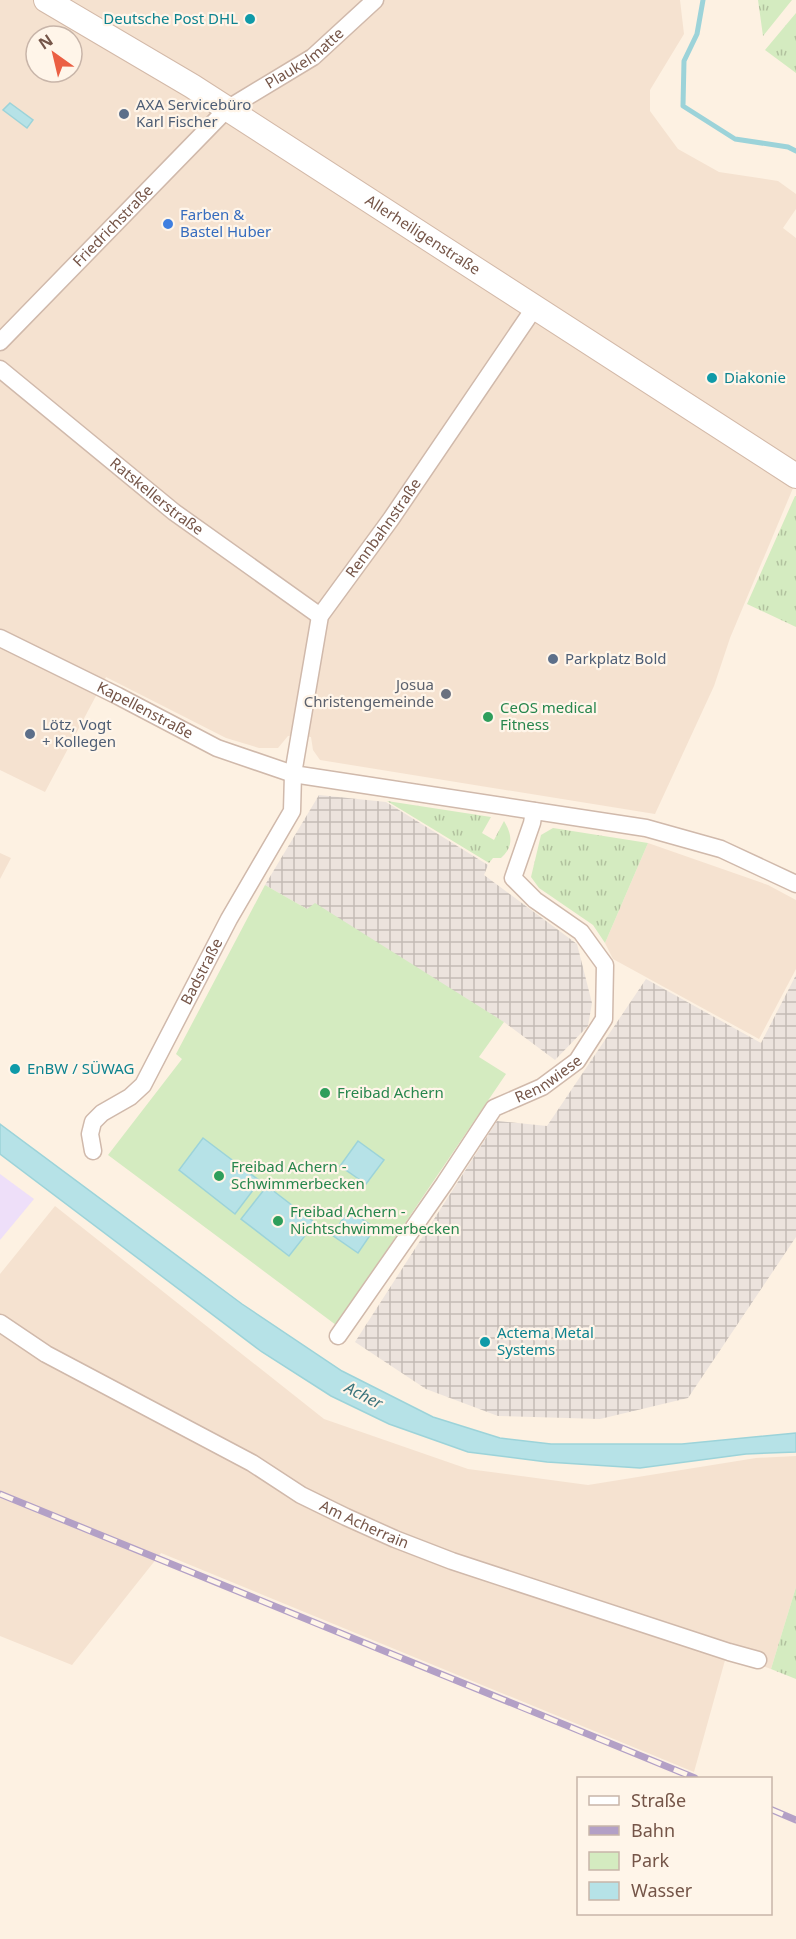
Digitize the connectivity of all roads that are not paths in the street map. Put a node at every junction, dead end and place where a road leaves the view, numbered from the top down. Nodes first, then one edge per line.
1 (46, 0) edge
2 (375, 0) edge
3 (227, 109) junction
4 (535, 307) junction
5 (0, 342) edge
6 (0, 369) edge
7 (796, 476) edge
8 (320, 616) junction
9 (0, 638) edge
10 (293, 774) junction
11 (534, 811) junction
12 (796, 884) edge
13 (93, 1151) dead end
14 (0, 1323) edge
15 (338, 1336) dead end
16 (758, 1660) dead end

1 - 3 street, Allerheiligenstraße
2 - 3 street, Plaukelmatte
3 - 4 street, Allerheiligenstraße
3 - 5 street, Friedrichstraße
4 - 7 street, Allerheiligenstraße
4 - 8 street, Rennbahnstraße
6 - 8 street, Ratskellerstraße
8 - 10 street, Rennbahnstraße
9 - 10 street, Kapellenstraße
10 - 11 street
10 - 13 street, Badstraße
11 - 12 street
11 - 15 street, Rennwiese
14 - 16 street, Am Acherrain

